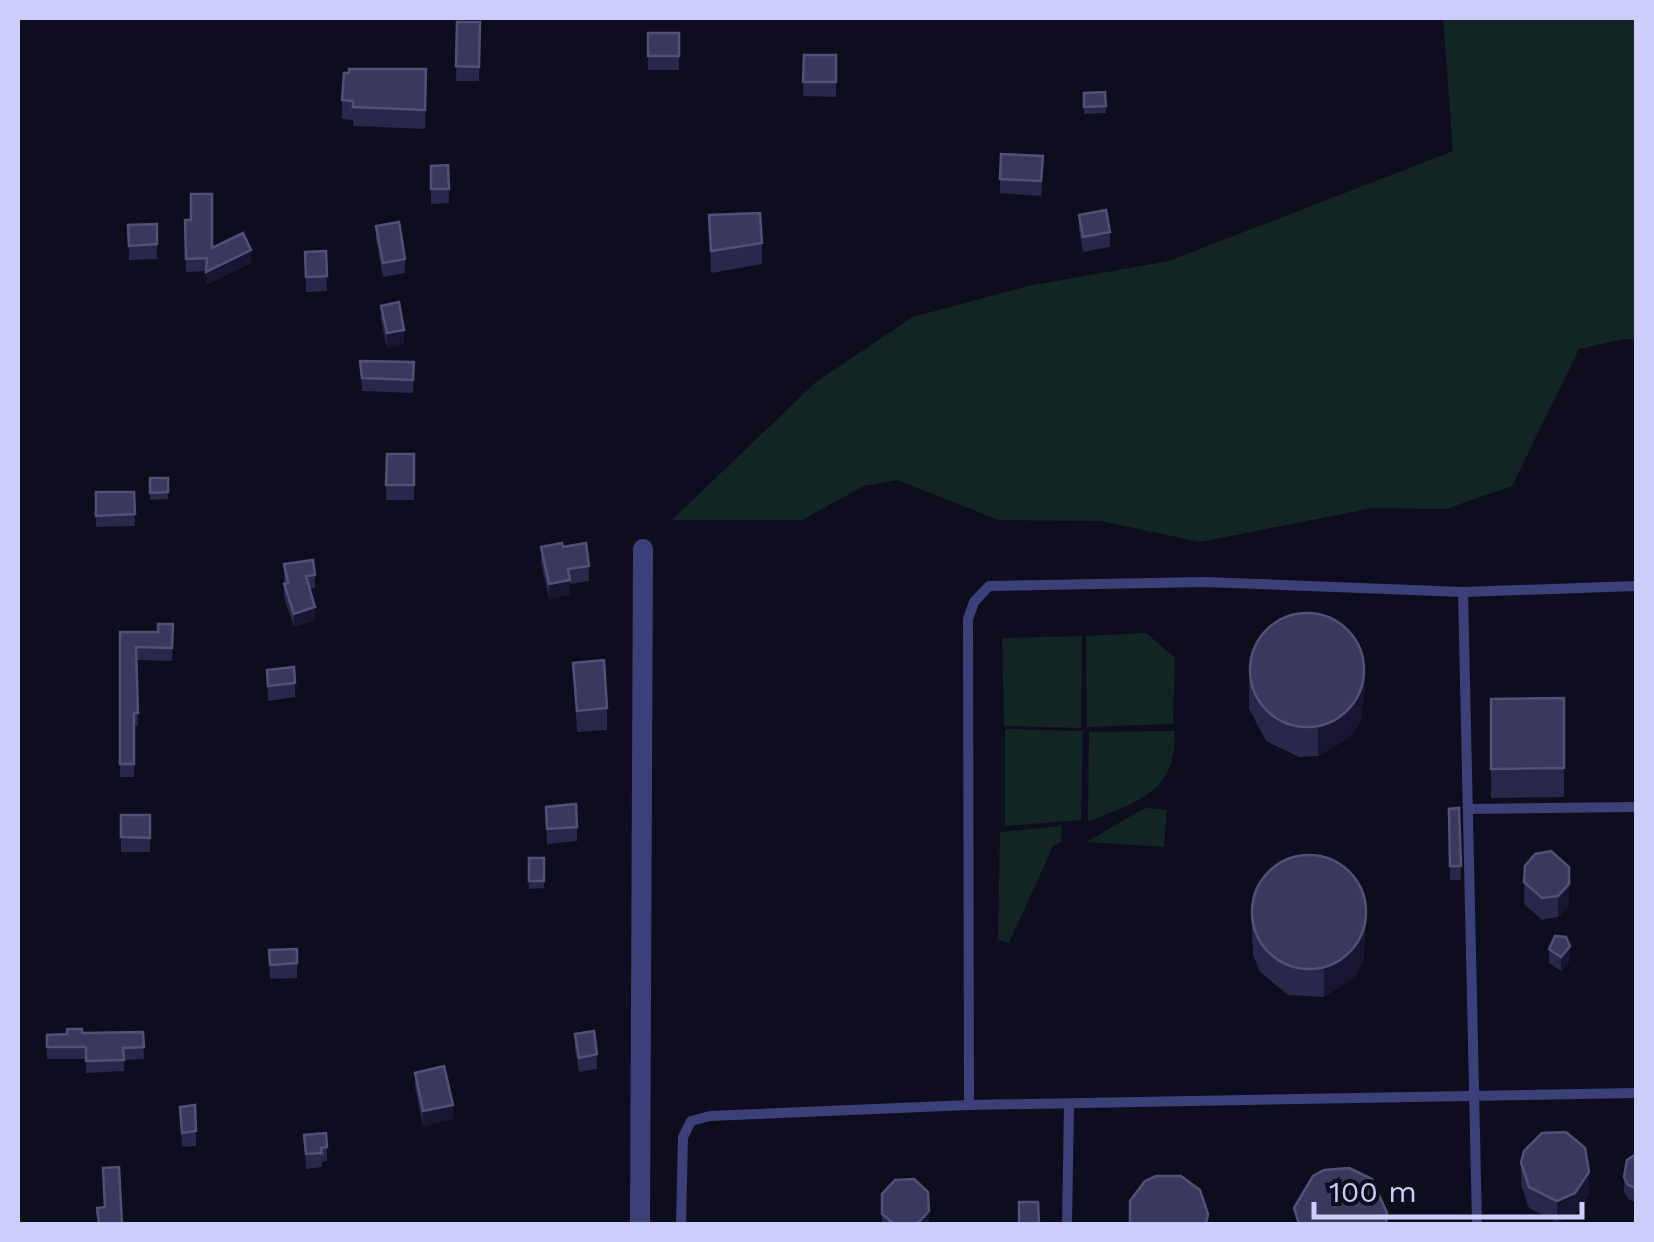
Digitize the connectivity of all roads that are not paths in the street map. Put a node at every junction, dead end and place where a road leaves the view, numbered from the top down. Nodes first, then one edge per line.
1 (643, 550) dead end
2 (1636, 586) edge
3 (1463, 592) junction
4 (1636, 808) edge
5 (1470, 809) junction
6 (1636, 1093) edge
7 (1473, 1098) junction
8 (969, 1105) junction
9 (1069, 1105) junction
10 (640, 1224) edge
11 (681, 1224) edge
12 (1066, 1224) edge
13 (1477, 1224) edge

1 - 10 street
2 - 3 lane
3 - 5 lane
3 - 8 lane
4 - 5 lane
5 - 7 lane
6 - 7 lane
7 - 9 lane
7 - 13 lane
8 - 9 lane
8 - 11 lane
9 - 12 lane

